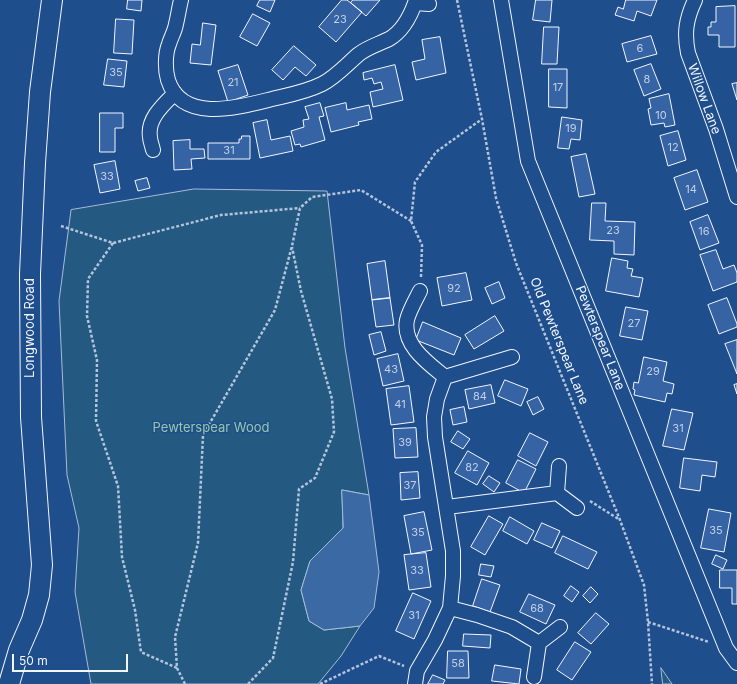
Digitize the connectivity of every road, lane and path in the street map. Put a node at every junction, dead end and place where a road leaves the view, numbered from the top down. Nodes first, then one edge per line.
1 (181, 0) edge
2 (457, 0) edge
3 (502, 0) edge
4 (695, 0) edge
5 (52, 1) edge
6 (420, 2) edge
7 (175, 94) junction
8 (482, 119) junction
9 (153, 150) dead end
10 (737, 197) edge
11 (300, 208) junction
12 (411, 220) junction
13 (61, 226) dead end
14 (113, 243) junction
15 (292, 246) junction
16 (420, 291) joint
17 (512, 357) dead end
18 (445, 377) junction
19 (559, 466) dead end
20 (557, 493) junction
21 (447, 507) junction
22 (578, 508) dead end
23 (450, 608) junction
24 (648, 622) junction
25 (560, 627) dead end
26 (539, 643) junction
27 (726, 648) junction
28 (19, 650) junction
29 (737, 663) edge
30 (177, 668) junction
31 (0, 672) edge
32 (416, 678) edge
33 (534, 678) dead end
34 (9, 684) edge
35 (185, 684) edge
36 (248, 684) edge
37 (320, 684) edge
38 (652, 684) edge

1 - 7 street
2 - 8 path, Old Pewterspear Lane
3 - 27 street, Pewterspear Lane
4 - 10 street, Willow Lane
5 - 28 street, Longwood Road
6 - 7 street
7 - 9 street
8 - 12 path
8 - 24 path, Old Pewterspear Lane
11 - 12 path
11 - 14 path
11 - 15 path
12 - 16 path
13 - 14 path
14 - 30 path
15 - 30 path
15 - 36 path
16 - 18 street
17 - 18 street
18 - 21 street
19 - 20 street
20 - 21 street
20 - 22 street
21 - 23 street
23 - 26 street
23 - 32 street
24 - 27 path
24 - 38 path, Old Pewterspear Lane
25 - 26 street
26 - 33 street
27 - 29 street, Pewterspear Lane
28 - 31 street, Longwood Road
28 - 34 street, Longwood Road
30 - 35 path
32 - 37 path

